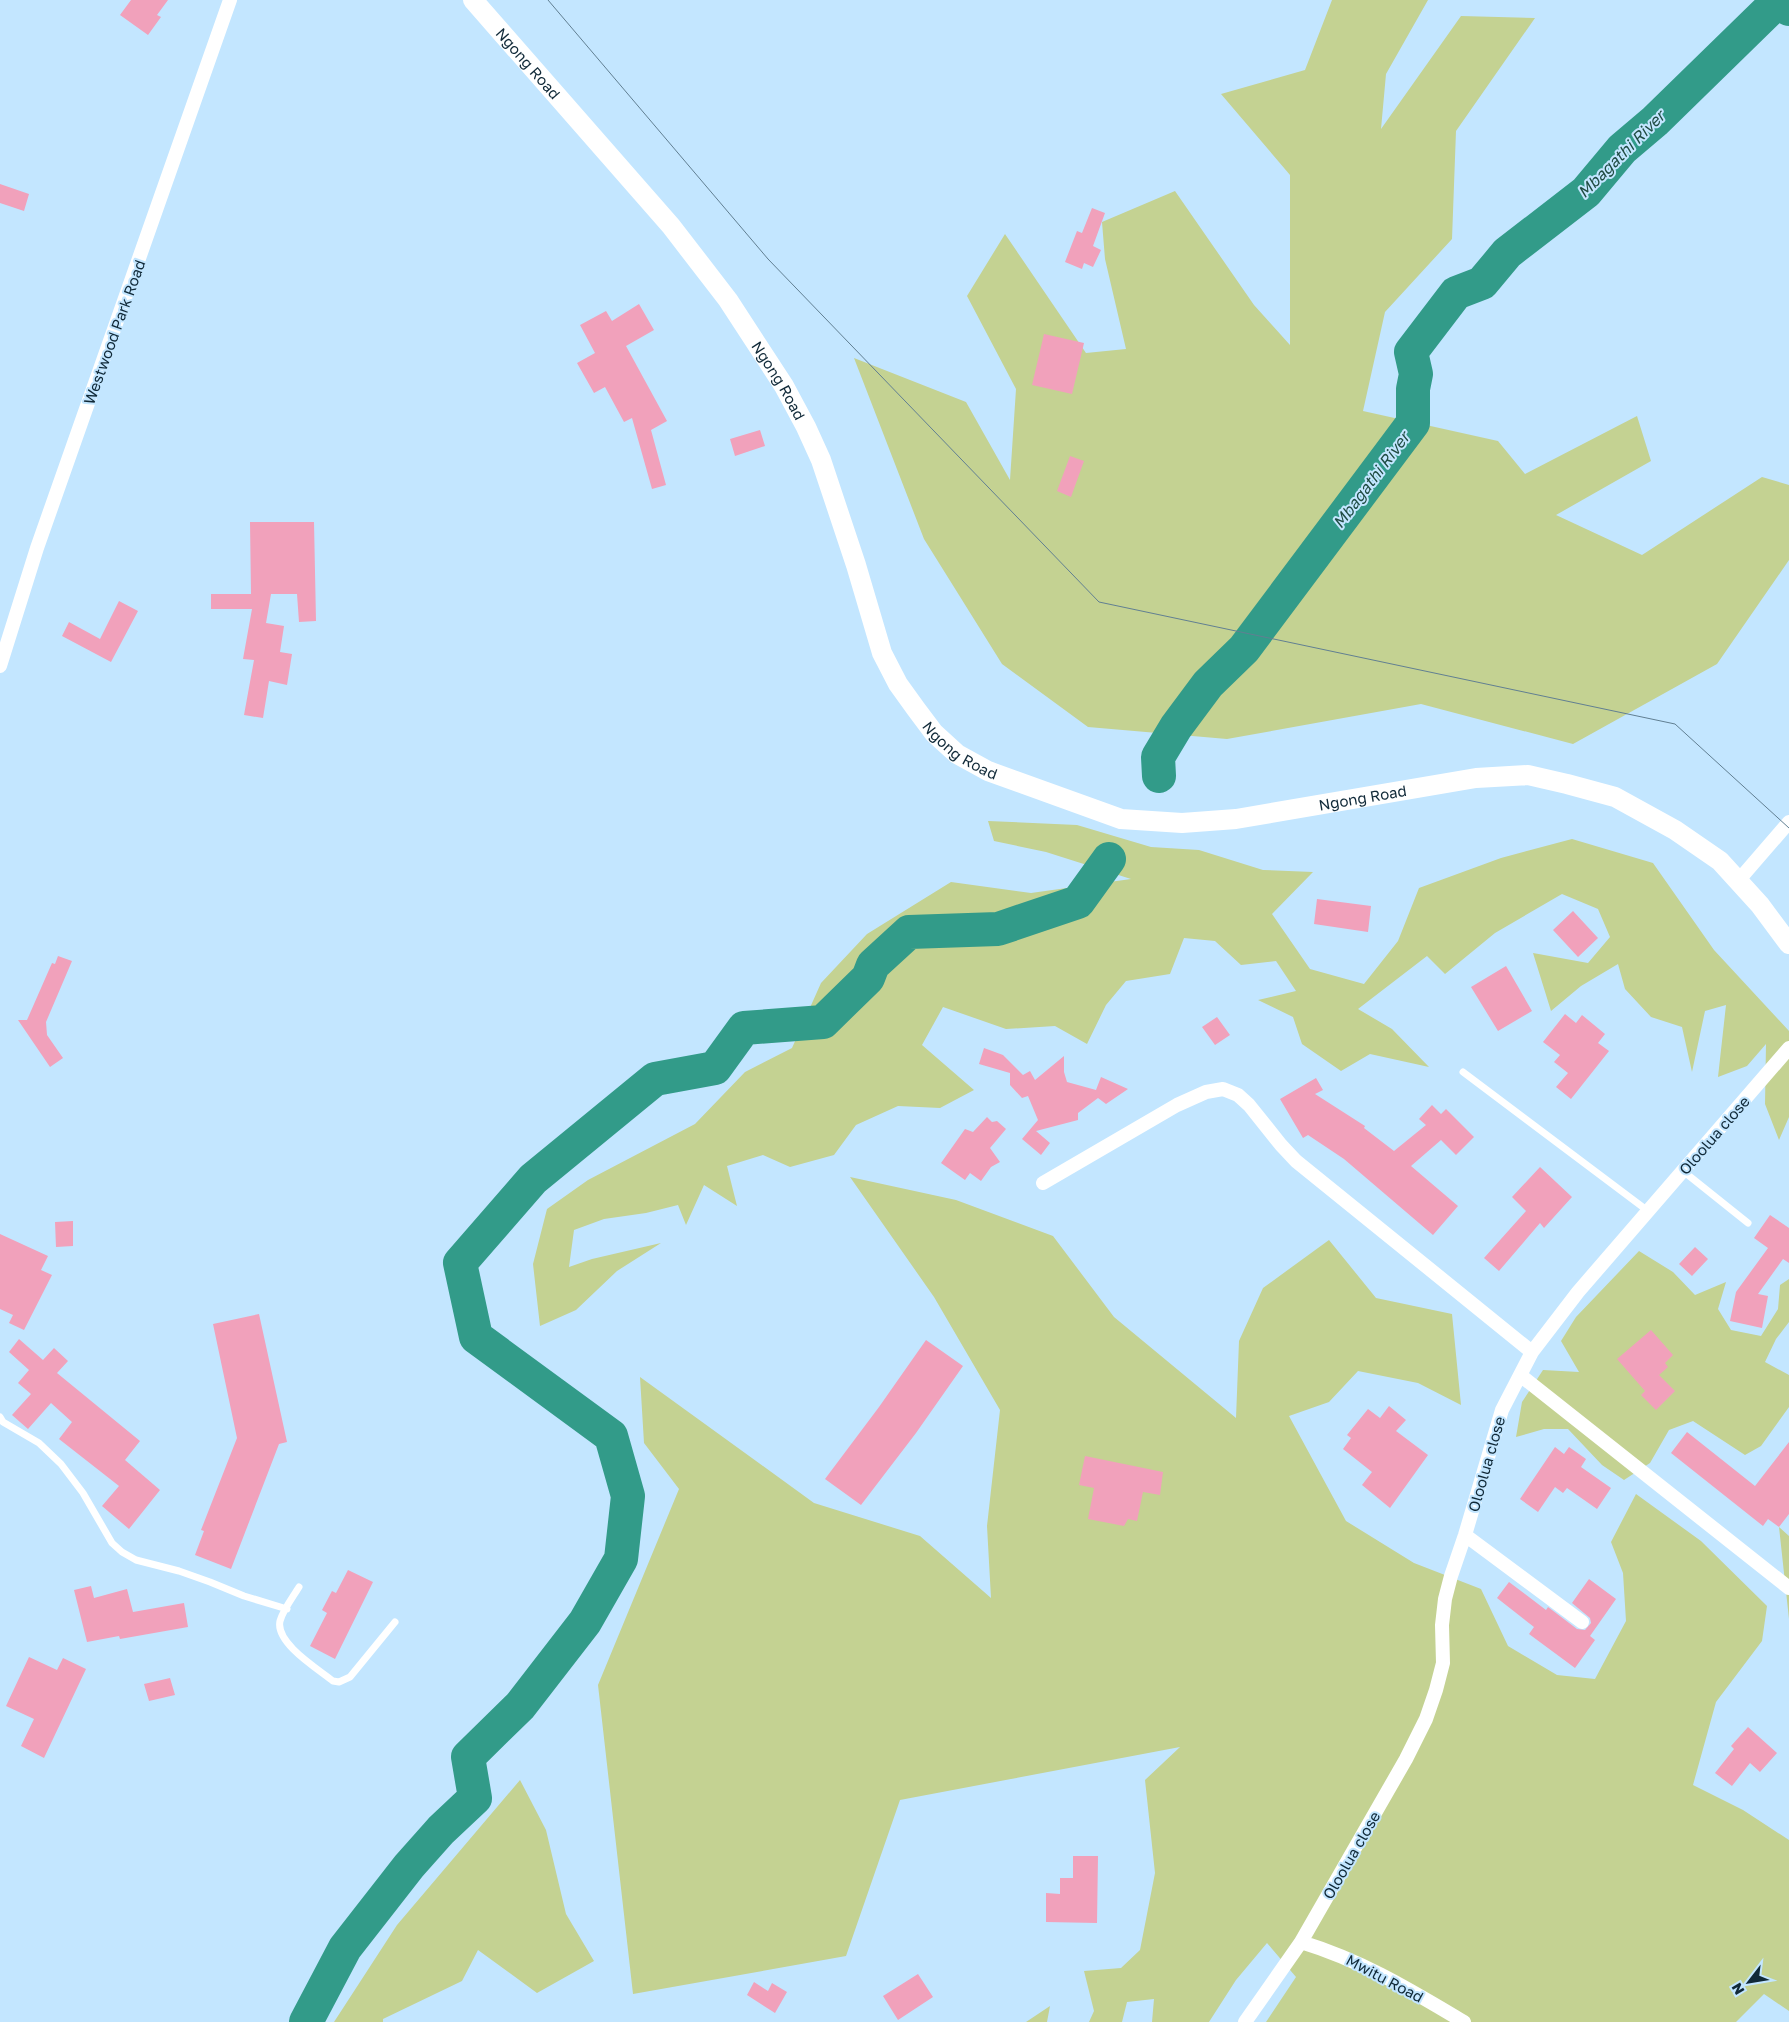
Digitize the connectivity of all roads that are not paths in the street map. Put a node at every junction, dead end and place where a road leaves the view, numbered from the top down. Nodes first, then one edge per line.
1 (230, 0) edge
2 (473, 0) edge
3 (0, 666) edge
4 (1789, 822) edge
5 (1738, 880) junction
6 (1789, 944) edge
7 (1789, 1048) edge
8 (1463, 1072) dead end
9 (1683, 1171) junction
10 (1043, 1183) dead end
11 (1648, 1211) junction
12 (1748, 1223) dead end
13 (1532, 1352) junction
14 (1520, 1375) junction
15 (0, 1417) edge
16 (1465, 1536) junction
17 (299, 1587) dead end
18 (1789, 1588) edge
19 (287, 1609) junction
20 (395, 1622) dead end
21 (1582, 1622) dead end
22 (1302, 1942) junction
23 (1245, 2022) edge
24 (1464, 2022) edge

1 - 3 street, Westwood Park Road
2 - 5 main road, Ngong Road
4 - 5 street
5 - 6 main road, Ngong Road
7 - 9 street, Oloolua close
8 - 11 lane
9 - 11 street, Oloolua close
9 - 12 lane
10 - 13 street
11 - 13 street, Oloolua close
13 - 14 street, Oloolua close
14 - 16 street, Oloolua close
14 - 18 street
15 - 19 lane
16 - 21 street
16 - 22 street, Oloolua close
17 - 19 lane
19 - 20 lane
22 - 23 street, Oloolua close
22 - 24 street, Mwitu Road

